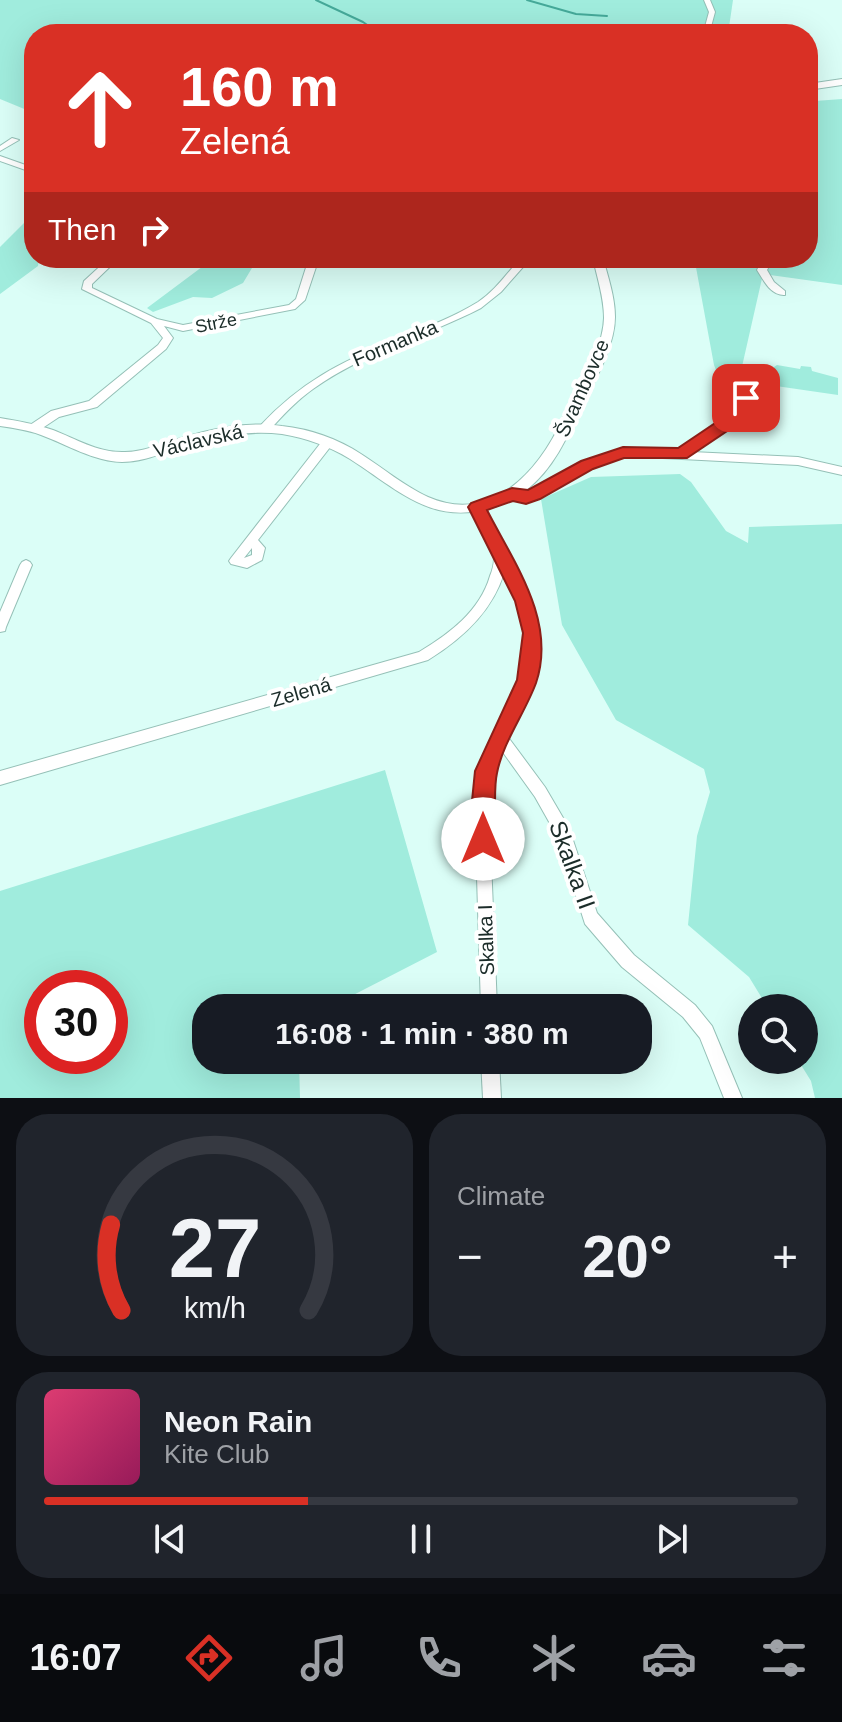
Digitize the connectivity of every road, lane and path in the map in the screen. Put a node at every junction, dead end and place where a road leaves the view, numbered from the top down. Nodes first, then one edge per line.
1 (707, 0) edge
2 (709, 24) edge
3 (842, 82) edge
4 (818, 86) edge
5 (15, 140) dead end
6 (0, 149) edge
7 (0, 158) edge
8 (24, 167) edge
9 (103, 268) edge
10 (311, 268) edge
11 (517, 268) edge
12 (600, 268) edge
13 (763, 268) edge
14 (782, 293) dead end
15 (154, 321) junction
16 (746, 398) dead end
17 (0, 422) edge
18 (34, 428) junction
19 (264, 429) junction
20 (327, 443) junction
21 (681, 454) junction
22 (842, 471) edge
23 (512, 494) junction
24 (477, 507) junction
25 (251, 540) dead end
26 (500, 552) junction
27 (26, 565) dead end
28 (0, 627) edge
29 (501, 738) junction
30 (0, 778) edge
31 (489, 994) edge
32 (491, 1074) edge
33 (492, 1098) edge
34 (733, 1098) edge

1 - 2 street
3 - 4 street
5 - 6 street
7 - 8 street
9 - 15 street, Strže
10 - 15 street, Strže
11 - 19 street, Formanka
12 - 23 street, Švambovce
13 - 14 street
15 - 18 street
16 - 21 street
17 - 18 street, Václavská
18 - 19 street, Václavská
19 - 20 street, Václavská
20 - 24 street, Václavská
20 - 25 street
21 - 22 street
21 - 23 street
23 - 24 street
24 - 26 street
26 - 29 street, Skalka I
26 - 30 street, Zelená
27 - 28 street
29 - 31 street, Skalka I
29 - 34 street, Skalka II
32 - 33 street

